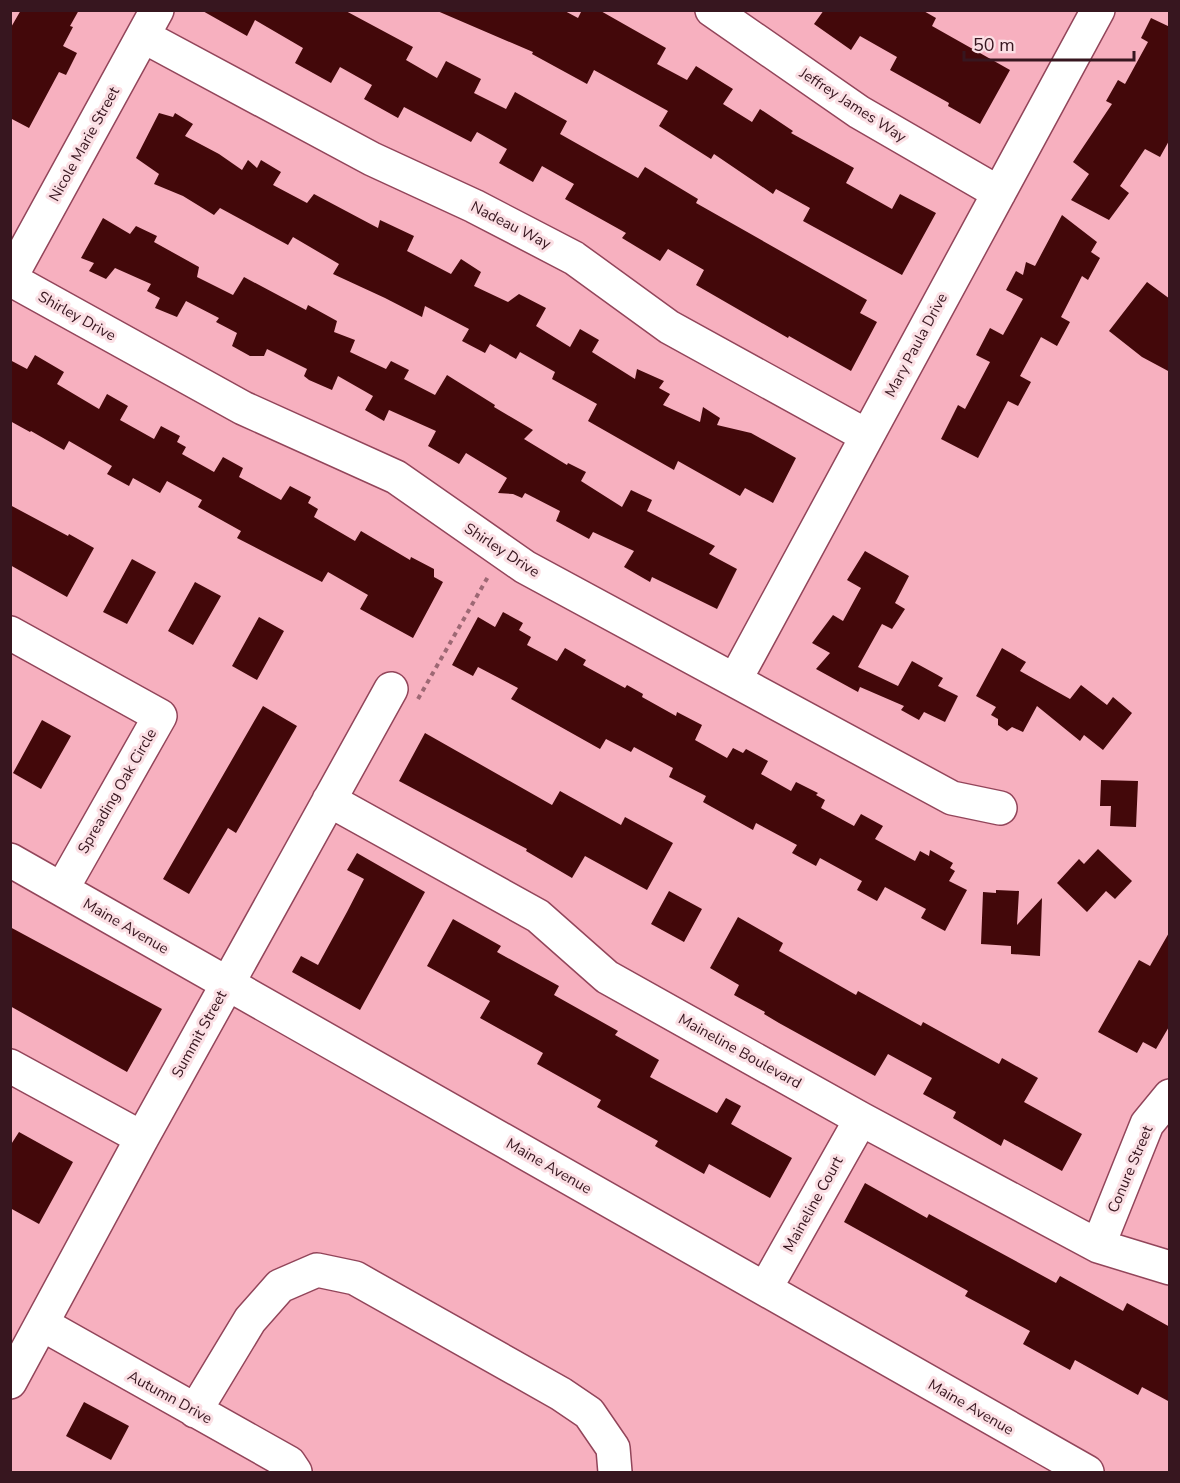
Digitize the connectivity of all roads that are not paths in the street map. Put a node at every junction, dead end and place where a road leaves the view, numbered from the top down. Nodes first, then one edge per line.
1 (712, 10) edge
2 (1098, 10) edge
3 (150, 23) edge
4 (999, 193) junction
5 (10, 279) edge
6 (867, 436) junction
7 (10, 633) edge
8 (735, 680) junction
9 (402, 698) road end
10 (329, 800) junction
11 (999, 808) dead end
12 (10, 860) edge
13 (62, 890) junction
14 (227, 984) junction
15 (10, 1066) edge
16 (1170, 1096) edge
17 (861, 1119) junction
18 (142, 1138) junction
19 (1098, 1246) junction
20 (1170, 1268) edge
21 (765, 1289) junction
22 (42, 1324) junction
23 (10, 1382) edge
24 (195, 1411) junction
25 (295, 1473) edge
26 (615, 1473) edge
27 (1087, 1473) edge

1 - 4 street, Jeffrey James Way
2 - 4 street, Mary Paula Drive
3 - 5 street, Nicole Marie Street
3 - 6 street, Nadeau Way
4 - 6 street, Mary Paula Drive
5 - 8 street, Shirley Drive
6 - 8 street, Mary Paula Drive
7 - 13 street, Spreading Oak Circle
8 - 11 street, Shirley Drive
9 - 10 street, Summit Street
10 - 14 street, Summit Street
10 - 17 street, Maineline Boulevard
12 - 13 street, Maine Avenue
13 - 14 street, Maine Avenue
14 - 18 street, Summit Street
14 - 21 street, Maine Avenue
15 - 18 street
16 - 19 street, Conure Street
17 - 19 street, Maineline Boulevard
17 - 21 street, Maineline Court
18 - 22 street, Summit Street
19 - 20 street, Maineline Boulevard
21 - 27 street, Maine Avenue
22 - 23 street, Summit Street
22 - 24 street, Autumn Drive
24 - 25 street, Autumn Drive
24 - 26 street

